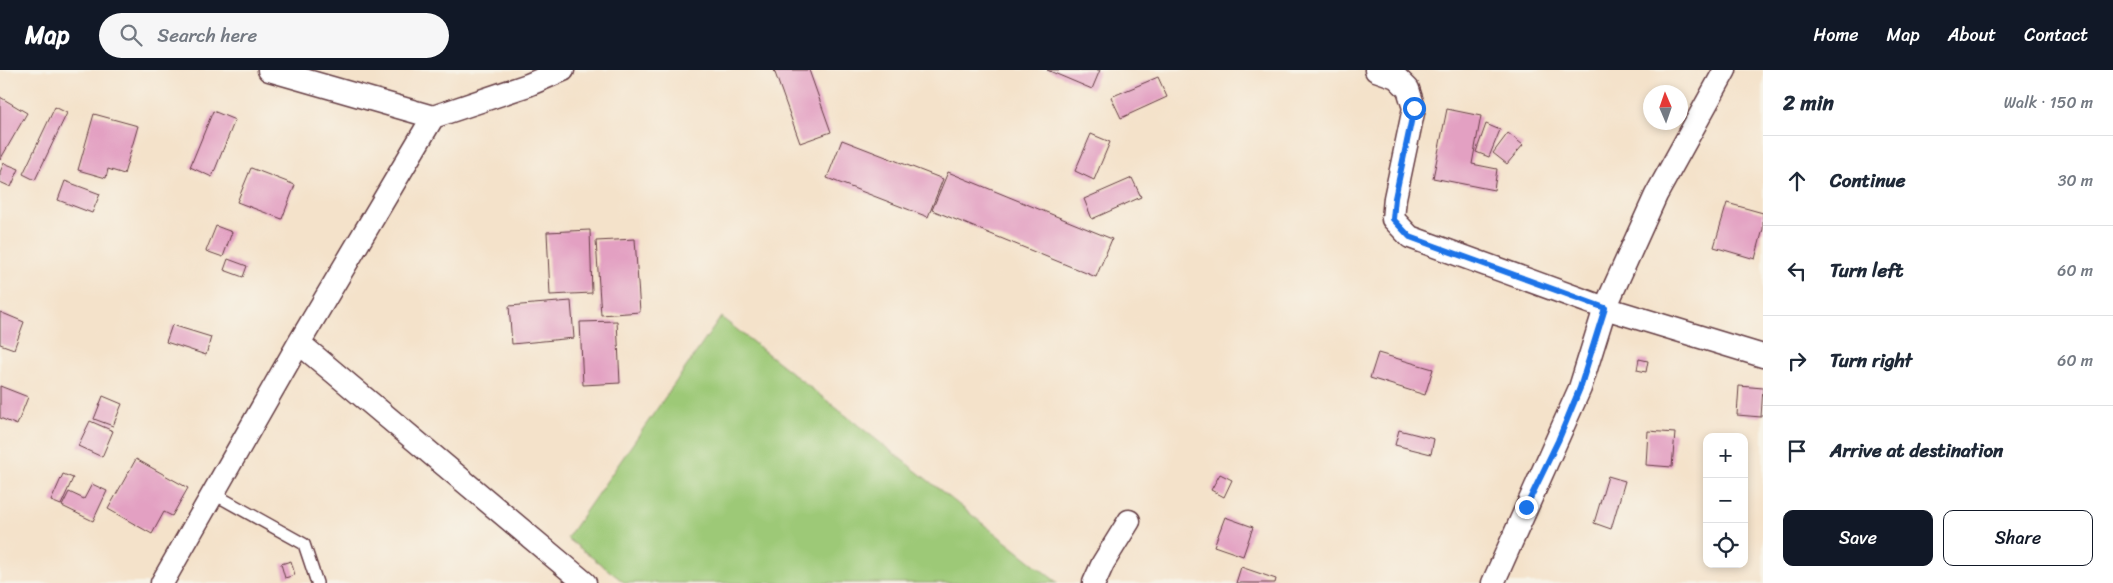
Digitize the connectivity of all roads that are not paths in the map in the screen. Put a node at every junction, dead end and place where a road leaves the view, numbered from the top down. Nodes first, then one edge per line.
1 (269, 70) edge
2 (563, 70) edge
3 (1376, 70) edge
4 (1725, 70) edge
5 (433, 117) junction
6 (1605, 308) junction
7 (299, 343) junction
8 (1763, 356) edge
9 (214, 494) junction
10 (1129, 521) dead end
11 (162, 583) edge
12 (317, 583) edge
13 (585, 583) edge
14 (1094, 583) edge
15 (1493, 583) edge

1 - 5 street
2 - 5 street
3 - 6 street
4 - 6 street
5 - 7 street
6 - 8 street
6 - 15 street
7 - 9 street
7 - 13 street
9 - 11 street
9 - 12 lane
10 - 14 street

